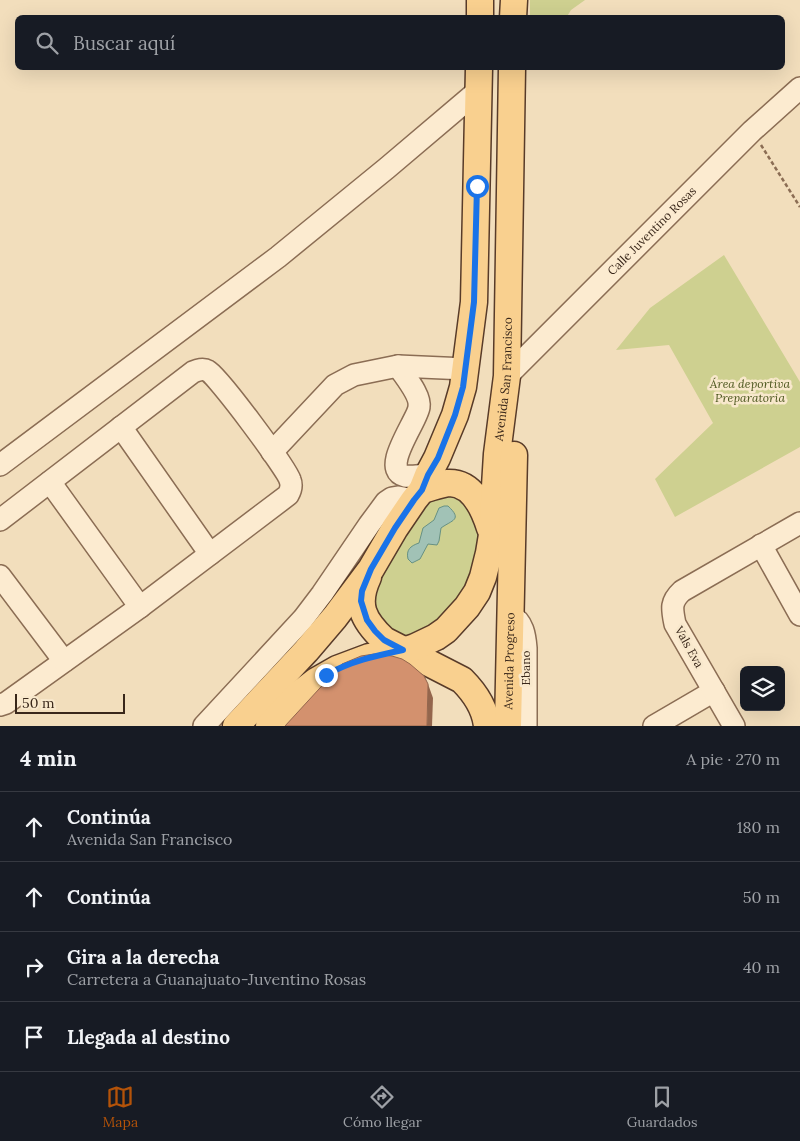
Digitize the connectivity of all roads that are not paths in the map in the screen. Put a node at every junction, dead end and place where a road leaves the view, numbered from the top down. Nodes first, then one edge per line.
1 (480, 0) edge
2 (514, 0) edge
3 (480, 15) edge
4 (513, 15) edge
5 (512, 70) edge
6 (479, 79) edge
7 (800, 88) edge
8 (398, 366) junction
9 (466, 369) junction
10 (506, 383) junction
11 (121, 427) junction
12 (272, 452) junction
13 (0, 465) edge
14 (50, 482) junction
15 (421, 488) junction
16 (0, 520) edge
17 (800, 523) edge
18 (492, 535) junction
19 (761, 545) junction
20 (210, 554) junction
21 (371, 569) junction
22 (337, 572) junction
23 (0, 576) edge
24 (140, 607) junction
25 (511, 607) junction
26 (800, 615) edge
27 (335, 617) junction
28 (403, 650) junction
29 (64, 661) junction
30 (714, 691) junction
31 (0, 705) edge
32 (204, 726) edge
33 (236, 726) edge
34 (269, 726) edge
35 (487, 726) edge
36 (508, 726) edge
37 (526, 726) edge
38 (654, 726) edge
39 (734, 726) edge

1 - 3 main road
2 - 4 main road
5 - 10 main road, Avenida San Francisco
6 - 9 main road
6 - 13 street
7 - 10 street, Calle Juventino Rosas
8 - 9 street
8 - 12 street
8 - 15 street
9 - 15 main road
10 - 18 main road, Avenida San Francisco
10 - 25 main road, Avenida Progreso
11 - 12 street
11 - 14 street
11 - 20 street
12 - 20 street
14 - 16 street
14 - 24 street
15 - 18 main road
15 - 21 main road
15 - 22 street
17 - 19 street
18 - 25 main road
18 - 28 main road, Avenida San Francisco
19 - 26 street
19 - 30 street, Vals Eva
20 - 24 street
21 - 27 main road
21 - 28 main road
22 - 27 street
22 - 32 street
23 - 29 street
24 - 29 street
25 - 36 main road, Avenida Progreso
25 - 37 street, Ebano
27 - 33 main road
28 - 34 main road, Avenida San Francisco
28 - 35 main road, Avenida Progreso
29 - 31 street
30 - 38 street
30 - 39 street, Vals Eva

